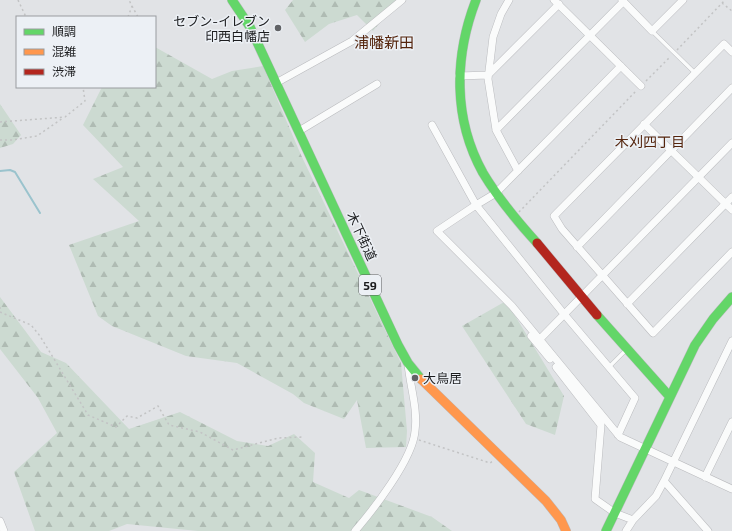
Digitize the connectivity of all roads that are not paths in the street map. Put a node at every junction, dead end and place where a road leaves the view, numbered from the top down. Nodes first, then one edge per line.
1 (232, 0) edge
2 (402, 0) edge
3 (476, 0) edge
4 (509, 0) edge
5 (622, 1) edge
6 (679, 1) edge
7 (556, 2) edge
8 (652, 31) junction
9 (590, 36) junction
10 (732, 52) edge
11 (621, 66) junction
12 (695, 73) junction
13 (488, 75) junction
14 (459, 76) junction
15 (276, 83) junction
16 (377, 84) dead end
17 (641, 86) road end
18 (732, 88) edge
19 (644, 124) junction
20 (432, 125) dead end
21 (496, 130) junction
22 (299, 132) junction
23 (732, 143) edge
24 (671, 150) junction
25 (518, 171) junction
26 (699, 177) junction
27 (496, 193) junction
28 (732, 198) edge
29 (726, 204) junction
30 (476, 205) junction
31 (732, 210) edge
32 (577, 246) junction
33 (732, 252) edge
34 (602, 276) junction
35 (581, 297) junction
36 (732, 297) edge
37 (628, 304) junction
38 (518, 312) junction
39 (564, 314) junction
40 (540, 339) junction
41 (732, 341) edge
42 (627, 350) junction
43 (408, 363) junction
44 (609, 367) junction
45 (670, 397) junction
46 (732, 422) edge
47 (618, 435) junction
48 (645, 449) junction
49 (673, 462) junction
50 (705, 477) junction
51 (664, 481) junction
52 (732, 489) edge
53 (615, 513) junction
54 (633, 520) junction
55 (0, 521) edge
56 (4, 531) edge
57 (355, 531) edge
58 (566, 531) edge
59 (606, 531) edge
60 (626, 531) edge
61 (708, 531) edge

1 - 15 street, 木下街道 / 59
2 - 15 street
3 - 14 street
4 - 13 street
5 - 8 street
5 - 9 street
6 - 8 street
7 - 9 street
7 - 13 street
8 - 12 lane
9 - 11 street
9 - 21 street
10 - 12 street
11 - 17 street
11 - 25 street
12 - 19 street
13 - 14 street
13 - 21 street
14 - 27 street
15 - 22 street, 木下街道 / 59
16 - 22 street
18 - 24 street
19 - 24 street
19 - 32 street
20 - 30 street
21 - 25 street
22 - 43 street, 木下街道 / 59
23 - 26 street
24 - 26 street
24 - 32 street
25 - 27 street
26 - 29 street
26 - 34 street
27 - 30 street
27 - 35 street
28 - 29 street
29 - 31 street
29 - 37 street
30 - 38 street
30 - 39 street
32 - 34 street
33 - 37 street
34 - 35 street
34 - 37 street
35 - 39 street
35 - 42 street
36 - 45 street
38 - 40 street
38 - 53 street
39 - 40 street
39 - 44 street
40 - 47 street
41 - 49 street
42 - 44 lane
42 - 45 street
43 - 57 street
43 - 58 street, 木下街道 / 59
44 - 47 street
45 - 48 street
46 - 50 street
47 - 48 street
48 - 49 street
48 - 53 street
49 - 50 street
49 - 51 street
50 - 52 street
51 - 54 street
51 - 61 street
53 - 54 street
53 - 59 street
54 - 60 street
55 - 56 street

